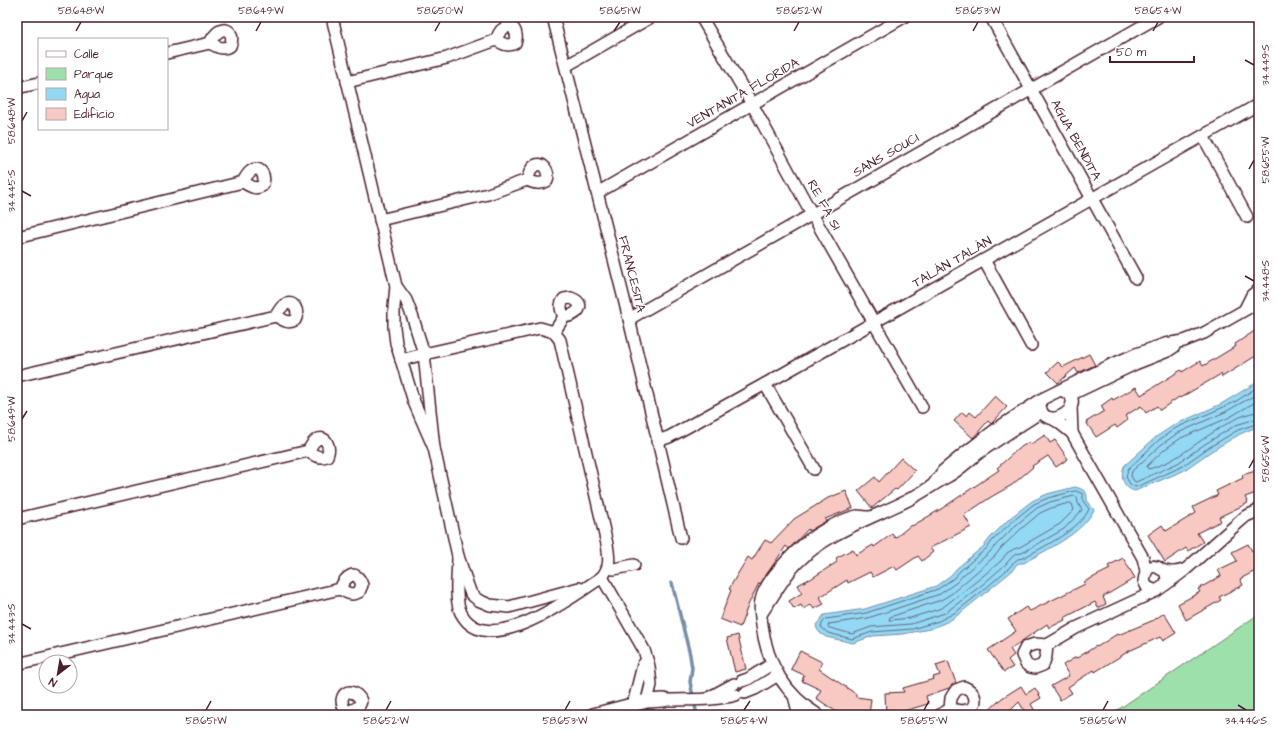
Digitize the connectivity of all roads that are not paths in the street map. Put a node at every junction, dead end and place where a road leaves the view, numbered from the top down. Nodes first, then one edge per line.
1 (332, 17) edge
2 (553, 17) edge
3 (651, 17) edge
4 (701, 17) edge
5 (904, 17) edge
6 (991, 17) edge
7 (1158, 17) edge
8 (496, 40) dead end
9 (210, 43) dead end
10 (168, 53) edge
11 (566, 66) junction
12 (347, 82) junction
13 (38, 83) edge
14 (17, 88) edge
15 (1031, 89) junction
16 (752, 104) junction
17 (1259, 104) edge
18 (1202, 136) junction
19 (527, 180) dead end
20 (243, 182) dead end
21 (597, 193) junction
22 (1092, 198) junction
23 (812, 214) junction
24 (1247, 217) dead end
25 (380, 220) junction
26 (17, 237) edge
27 (984, 260) junction
28 (1136, 278) dead end
29 (396, 286) junction
30 (1259, 290) edge
31 (1259, 302) edge
32 (1245, 309) junction
33 (276, 316) dead end
34 (564, 317) dead end
35 (629, 319) junction
36 (874, 323) junction
37 (554, 332) junction
38 (1031, 345) dead end
39 (424, 354) junction
40 (401, 360) junction
41 (17, 376) edge
42 (765, 384) junction
43 (1068, 397) junction
44 (1042, 399) junction
45 (922, 407) dead end
46 (1046, 415) junction
47 (1072, 433) junction
48 (657, 441) junction
49 (434, 448) junction
50 (308, 451) dead end
51 (814, 469) dead end
52 (933, 485) junction
53 (1259, 511) edge
54 (17, 519) edge
55 (681, 538) dead end
56 (458, 556) junction
57 (634, 565) dead end
58 (1185, 570) junction
59 (605, 573) junction
60 (1152, 573) junction
61 (590, 584) junction
62 (1161, 588) junction
63 (340, 589) dead end
64 (1135, 600) junction
65 (1047, 645) dead end
66 (647, 660) junction
67 (17, 664) edge
68 (772, 664) junction
69 (778, 675) junction
70 (740, 688) junction
71 (794, 696) junction
72 (669, 700) joint
73 (647, 701) junction
74 (634, 705) junction
75 (593, 715) edge
76 (799, 715) edge
77 (818, 715) edge

1 - 12 street
2 - 11 street, FRANCESITA
3 - 11 street
4 - 16 street, RE FA SI
5 - 16 street, VENTANITA FLORIDA
6 - 15 street, AGUA BENDITA
7 - 15 street, SANS SOUCI
8 - 12 street
9 - 10 street
11 - 21 street, FRANCESITA
12 - 25 street
13 - 14 street
15 - 22 street, AGUA BENDITA
15 - 23 street, SANS SOUCI
16 - 21 street, VENTANITA FLORIDA
16 - 23 street, RE FA SI
17 - 18 street, TALÁN TALÁN
18 - 22 street, TALÁN TALÁN
18 - 24 street
19 - 25 street
20 - 26 street
21 - 35 street, FRANCESITA
22 - 27 street, TALÁN TALÁN
22 - 28 street, AGUA BENDITA
23 - 35 street, SANS SOUCI
23 - 36 street, RE FA SI
25 - 29 street
27 - 36 street, TALÁN TALÁN
27 - 38 street
29 - 39 street
29 - 40 street
30 - 32 street
31 - 32 street
32 - 43 street
33 - 41 street
34 - 37 street
35 - 48 street, FRANCESITA
36 - 42 street, TALÁN TALÁN
36 - 45 street, RE FA SI
37 - 39 street
37 - 59 street
39 - 40 street
39 - 49 street
40 - 49 street
42 - 48 street, TALÁN TALÁN
42 - 51 street
43 - 44 street
43 - 46 street
43 - 47 street
44 - 46 street
44 - 52 street
46 - 47 street
46 - 52 street
47 - 60 street
48 - 55 street, FRANCESITA
49 - 56 street
50 - 54 street
52 - 68 street
53 - 58 street
56 - 61 street
56 - 61 street
57 - 59 street
58 - 60 street
58 - 62 street
59 - 61 street
59 - 66 street
60 - 62 street
60 - 62 street
60 - 64 street
62 - 64 street
63 - 67 street
64 - 65 street
66 - 73 street
66 - 74 street
68 - 69 street
68 - 70 street
69 - 70 street
69 - 71 street
70 - 72 street
71 - 76 street
71 - 77 street
72 - 73 street
73 - 74 street
74 - 75 street

